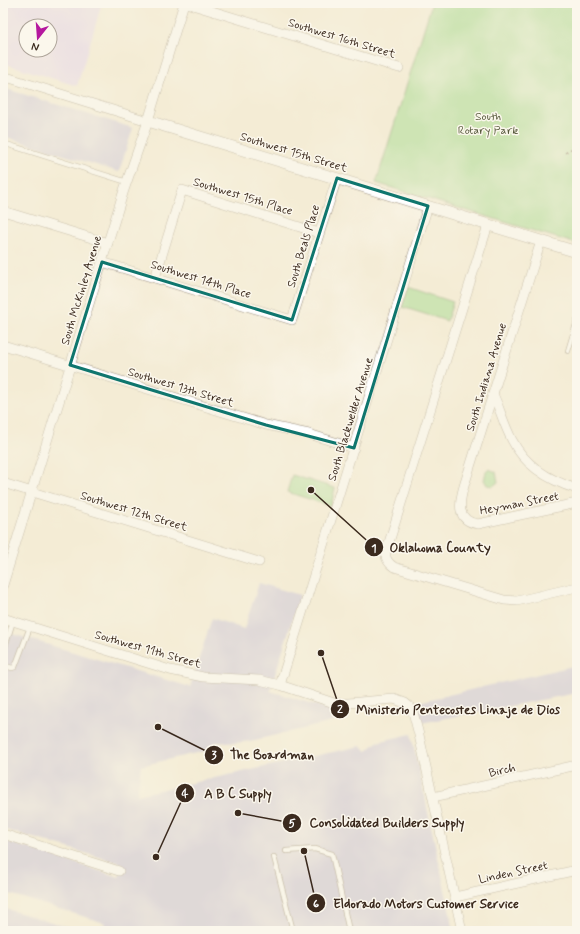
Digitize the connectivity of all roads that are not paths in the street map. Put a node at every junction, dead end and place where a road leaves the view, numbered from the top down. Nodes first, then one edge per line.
1 (185, 3) edge
2 (399, 68) dead end
3 (3, 76) edge
4 (148, 121) junction
5 (3, 143) edge
6 (337, 178) junction
7 (127, 182) junction
8 (428, 206) junction
9 (3, 211) edge
10 (488, 225) junction
11 (319, 233) junction
12 (541, 241) junction
13 (108, 243) junction
14 (577, 252) edge
15 (102, 262) junction
16 (155, 278) junction
17 (292, 320) joint
18 (577, 321) edge
19 (3, 345) edge
20 (568, 351) dead end
21 (70, 365) junction
22 (493, 394) junction
23 (354, 448) junction
24 (3, 483) edge
25 (577, 489) edge
26 (31, 492) junction
27 (577, 503) edge
28 (466, 520) joint
29 (259, 562) dead end
30 (3, 586) edge
31 (577, 587) edge
32 (3, 618) edge
33 (13, 621) junction
34 (30, 626) junction
35 (3, 653) edge
36 (3, 665) edge
37 (280, 685) junction
38 (577, 765) edge
39 (433, 797) junction
40 (3, 834) edge
41 (286, 851) dead end
42 (274, 857) dead end
43 (577, 870) edge
44 (119, 871) dead end
45 (455, 897) junction
46 (293, 931) edge
47 (349, 931) edge
48 (462, 931) edge

1 - 2 street, Southwest 16th Street
1 - 4 street, South McKinley Avenue
3 - 4 street, Southwest 15th Street
4 - 6 street, Southwest 15th Street
4 - 7 street, South McKinley Avenue
5 - 7 lane
6 - 8 street, Southwest 15th Street
6 - 11 street, South Beals Place
7 - 13 street, South McKinley Avenue
8 - 10 street, Southwest 15th Street
8 - 23 street, South Blackwelder Avenue
9 - 13 street
10 - 12 street, Southwest 15th Street
10 - 31 street
11 - 16 street, Southwest 15th Place
11 - 17 street, South Beals Place
12 - 14 street, Southwest 15th Street
12 - 22 street, South Indiana Avenue
13 - 15 street, South McKinley Avenue
15 - 16 street, Southwest 14th Place
15 - 21 street, South McKinley Avenue
16 - 17 street, Southwest 14th Place
18 - 20 lane
19 - 21 street, Southwest 13th Street
21 - 23 street, Southwest 13th Street
21 - 26 street, South McKinley Avenue
22 - 25 street
22 - 28 street, South Indiana Avenue
23 - 37 street, South Blackwelder Avenue
24 - 26 street, Southwest 12th Street
26 - 29 street, Southwest 12th Street
26 - 30 street, South McKinley Avenue
27 - 28 street, Heyman Street
32 - 33 street, Southwest 11th Street
33 - 34 street, Southwest 11th Street
33 - 35 lane
34 - 36 lane
34 - 37 street, Southwest 11th Street
37 - 39 street, Southwest 11th Street
38 - 39 street, Birch
39 - 45 street
40 - 44 street
41 - 47 lane
42 - 46 lane
43 - 45 street, Linden Street
45 - 48 street

